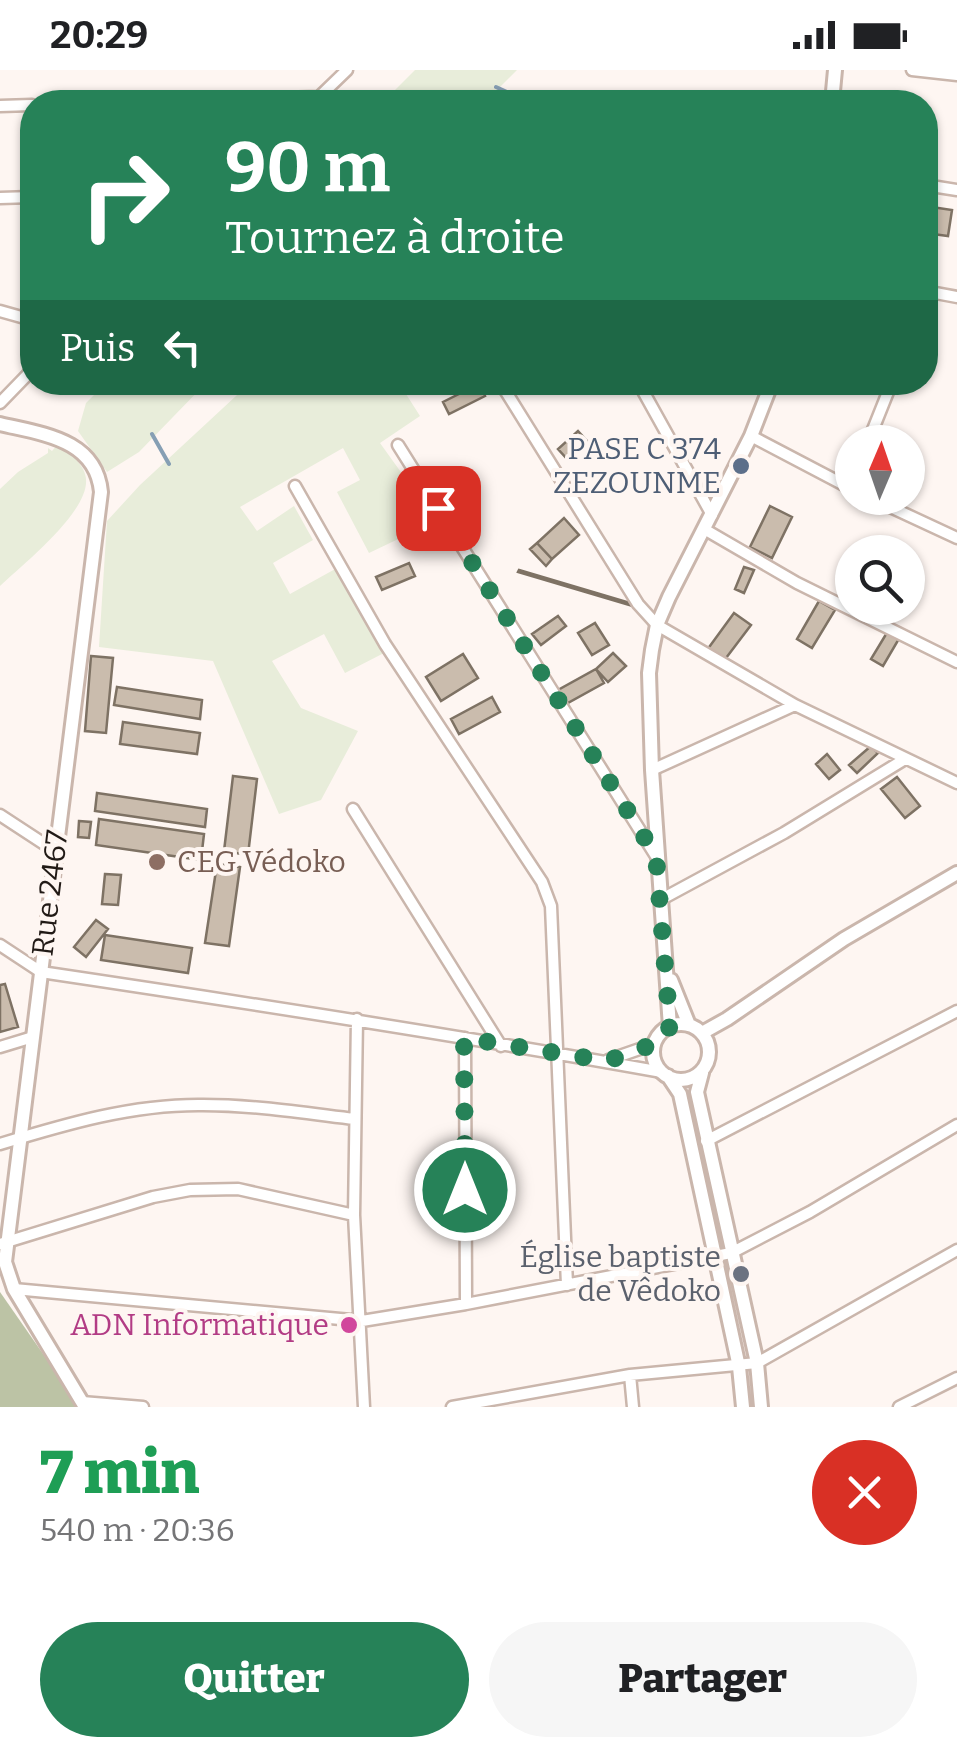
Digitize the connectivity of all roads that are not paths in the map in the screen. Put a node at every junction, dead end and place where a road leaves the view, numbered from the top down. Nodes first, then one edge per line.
1 (348, 70) edge
2 (912, 70) edge
3 (957, 75) edge
4 (327, 90) edge
5 (20, 382) edge
6 (508, 395) edge
7 (645, 395) edge
8 (767, 395) edge
9 (887, 395) edge
10 (0, 403) edge
11 (0, 424) edge
12 (875, 425) edge
13 (751, 436) junction
14 (398, 445) dead end
15 (835, 478) edge
16 (295, 486) dead end
17 (712, 514) junction
18 (908, 515) edge
19 (704, 529) junction
20 (957, 538) edge
21 (657, 625) junction
22 (957, 662) edge
23 (795, 704) junction
24 (905, 760) junction
25 (652, 770) junction
26 (957, 783) edge
27 (353, 809) dead end
28 (0, 815) edge
29 (55, 851) junction
30 (656, 856) junction
31 (957, 874) edge
32 (660, 900) junction
33 (0, 945) edge
34 (666, 968) junction
35 (41, 972) junction
36 (957, 1011) edge
37 (356, 1019) junction
38 (688, 1025) junction
39 (670, 1027) junction
40 (33, 1037) junction
41 (464, 1038) junction
42 (705, 1038) junction
43 (654, 1044) junction
44 (501, 1046) junction
45 (0, 1047) edge
46 (556, 1051) junction
47 (607, 1061) junction
48 (702, 1073) junction
49 (665, 1074) junction
50 (355, 1119) junction
51 (957, 1125) edge
52 (23, 1137) junction
53 (706, 1142) junction
54 (0, 1144) edge
55 (354, 1215) junction
56 (3, 1243) edge
57 (957, 1250) edge
58 (731, 1254) junction
59 (714, 1256) junction
60 (567, 1285) junction
61 (14, 1289) junction
62 (466, 1304) junction
63 (362, 1321) junction
64 (757, 1363) junction
65 (738, 1367) junction
66 (630, 1375) junction
67 (957, 1378) edge
68 (517, 1401) edge
69 (84, 1405) edge
70 (143, 1407) edge
71 (364, 1407) edge
72 (452, 1407) edge
73 (634, 1407) edge
74 (743, 1407) edge
75 (761, 1407) edge
76 (899, 1407) edge

1 - 4 street
2 - 3 street
5 - 10 street
6 - 21 street
7 - 17 street
8 - 13 street
9 - 12 street
11 - 29 street, Rue 2467
13 - 15 street
13 - 17 street
14 - 30 street
16 - 46 street
17 - 19 street
18 - 20 street
19 - 21 street
19 - 22 street
21 - 23 street
21 - 25 street
23 - 24 street
23 - 25 street
24 - 26 street
24 - 32 street
25 - 30 street
27 - 44 street
28 - 29 street
29 - 35 street, Rue 2467
30 - 32 street
31 - 42 street
32 - 34 street
33 - 35 street
34 - 38 street
34 - 39 street
35 - 37 street
35 - 40 street, Rue 2467
36 - 53 street
37 - 41 street
37 - 50 street
38 - 39 street
38 - 42 street
39 - 43 street
40 - 45 street
40 - 52 street, Rue 2467
41 - 44 street
41 - 62 street
42 - 48 street
43 - 47 street
43 - 49 street
44 - 46 street
46 - 47 street
46 - 60 street
47 - 49 street
48 - 49 street
48 - 53 street
49 - 59 street
50 - 52 street
50 - 55 street
51 - 58 street
52 - 54 street
52 - 56 street, Rue 2467
53 - 58 street
55 - 56 street
55 - 63 street
56 - 61 street, Rue 2467
57 - 64 street
58 - 59 street
58 - 64 street
59 - 60 street
59 - 65 street
60 - 62 street
61 - 63 street
61 - 69 street, Rue 2467
62 - 63 street
63 - 71 street
64 - 65 street
64 - 75 street
65 - 66 street
65 - 74 street
66 - 68 street
66 - 73 street
67 - 76 street
68 - 72 street
69 - 70 street

